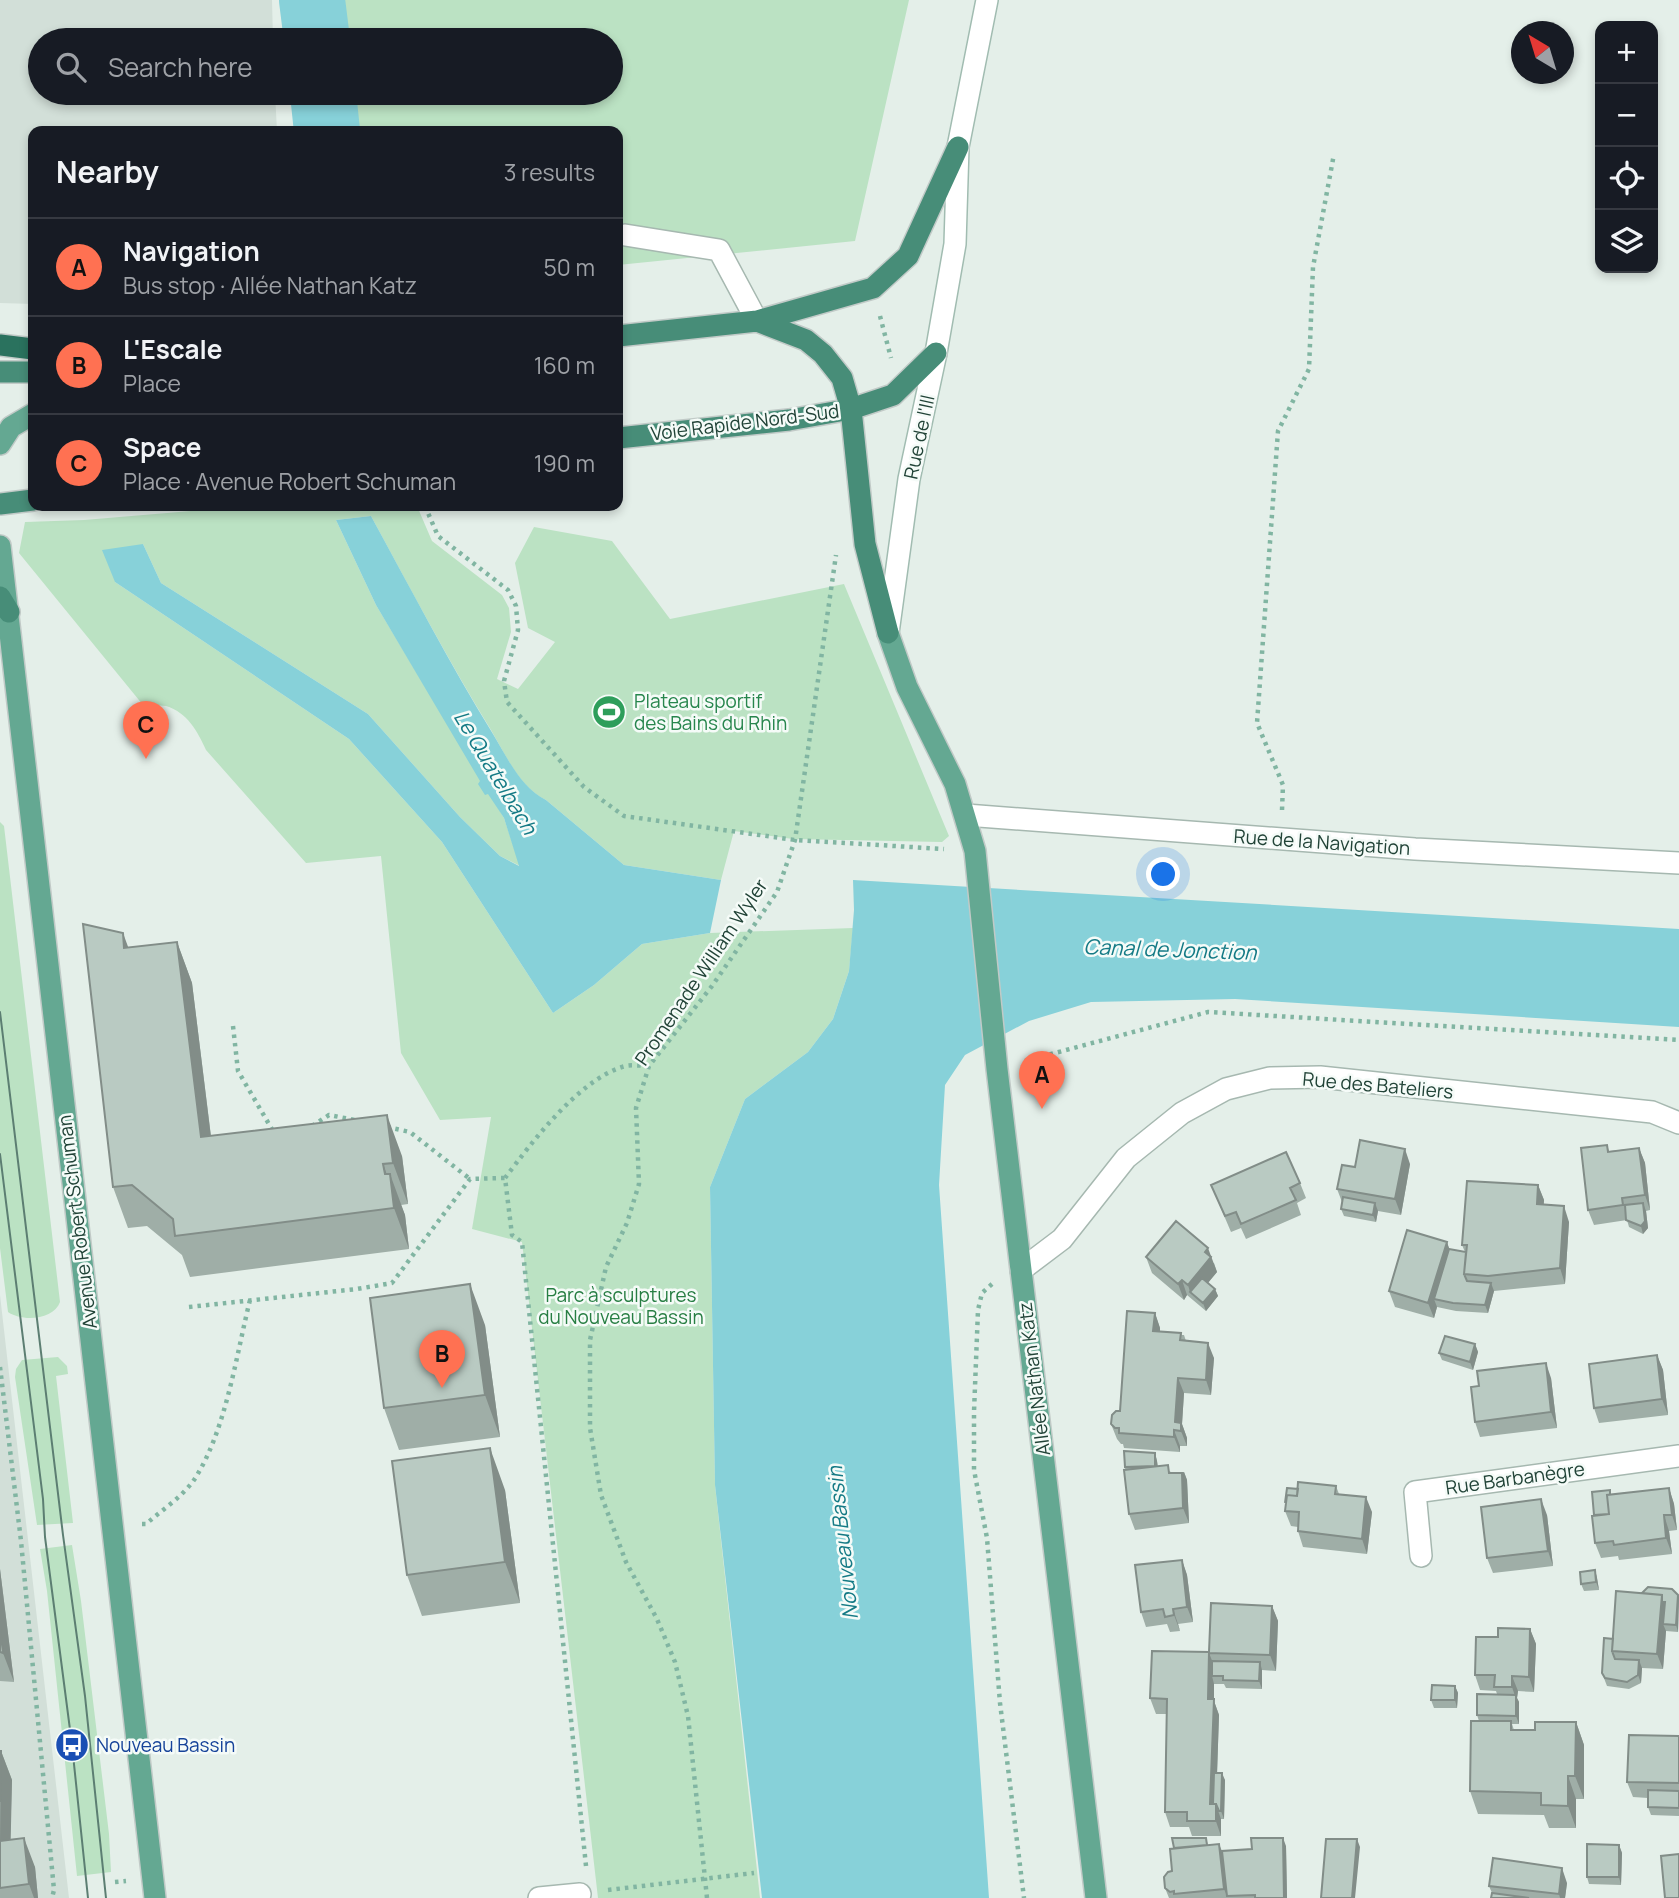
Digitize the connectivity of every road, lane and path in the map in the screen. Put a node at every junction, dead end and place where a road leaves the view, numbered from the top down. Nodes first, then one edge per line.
1 (987, 0) edge
2 (958, 147) junction
3 (1335, 154) dead end
4 (625, 236) dead end
5 (880, 315) dead end
6 (757, 321) junction
7 (623, 335) edge
8 (0, 345) edge
9 (28, 348) edge
10 (936, 353) junction
11 (893, 366) dead end
12 (0, 372) edge
13 (28, 372) edge
14 (851, 409) junction
15 (28, 417) edge
16 (623, 437) edge
17 (0, 444) edge
18 (28, 501) edge
19 (0, 504) edge
20 (427, 511) edge
21 (0, 546) edge
22 (838, 546) dead end
23 (4, 604) edge
24 (888, 633) junction
25 (966, 815) junction
26 (1281, 839) junction
27 (795, 840) junction
28 (955, 849) dead end
29 (976, 860) joint
30 (1679, 863) edge
31 (233, 1026) dead end
32 (1679, 1040) edge
33 (649, 1066) junction
34 (997, 1069) junction
35 (356, 1120) edge
36 (1679, 1123) edge
37 (383, 1126) edge
38 (310, 1127) edge
39 (275, 1136) edge
40 (505, 1178) junction
41 (470, 1179) junction
42 (1021, 1270) junction
43 (250, 1300) junction
44 (189, 1307) dead end
45 (0, 1367) edge
46 (1679, 1456) edge
47 (134, 1525) dead end
48 (1421, 1556) dead end
49 (754, 1873) dead end
50 (705, 1879) junction
51 (583, 1886) joint
52 (606, 1891) dead end
53 (52, 1898) edge
54 (155, 1898) edge
55 (539, 1898) edge
56 (707, 1898) edge
57 (1024, 1898) edge
58 (1096, 1898) edge

1 - 2 street, Rue de l'Ill
2 - 6 highway
2 - 10 street, Rue de l'Ill
3 - 26 path
4 - 6 street
5 - 11 path
6 - 7 highway
6 - 14 highway
8 - 9 highway
10 - 14 highway, Voie Rapide Nord-Sud
10 - 24 street, Rue de l'Ill
12 - 13 highway
14 - 16 highway, Voie Rapide Nord-Sud
14 - 24 highway
15 - 17 main road
18 - 19 highway
20 - 27 path
21 - 23 main road, Avenue Robert Schuman
22 - 27 path, Promenade William Wyler
23 - 54 main road, Avenue Robert Schuman
24 - 25 main road, Rue de l'Ill
25 - 26 street, Rue de la Navigation
25 - 29 main road, Rue de l'Ill
26 - 30 street, Rue de la Navigation
27 - 28 path
27 - 33 path, Promenade William Wyler
29 - 34 main road, Allée Nathan Katz
31 - 39 path
32 - 34 path
33 - 40 path
33 - 50 path, Promenade William Wyler
34 - 42 main road, Allée Nathan Katz
35 - 38 path
36 - 42 street, Rue des Bateliers
37 - 41 path
40 - 41 path
40 - 51 path
41 - 43 path
42 - 57 path
42 - 58 main road, Allée Nathan Katz
43 - 44 path
43 - 47 path
45 - 53 path
46 - 48 street, Rue Barbanègre
49 - 50 path
50 - 52 path
50 - 56 path, Promenade William Wyler
51 - 55 street

